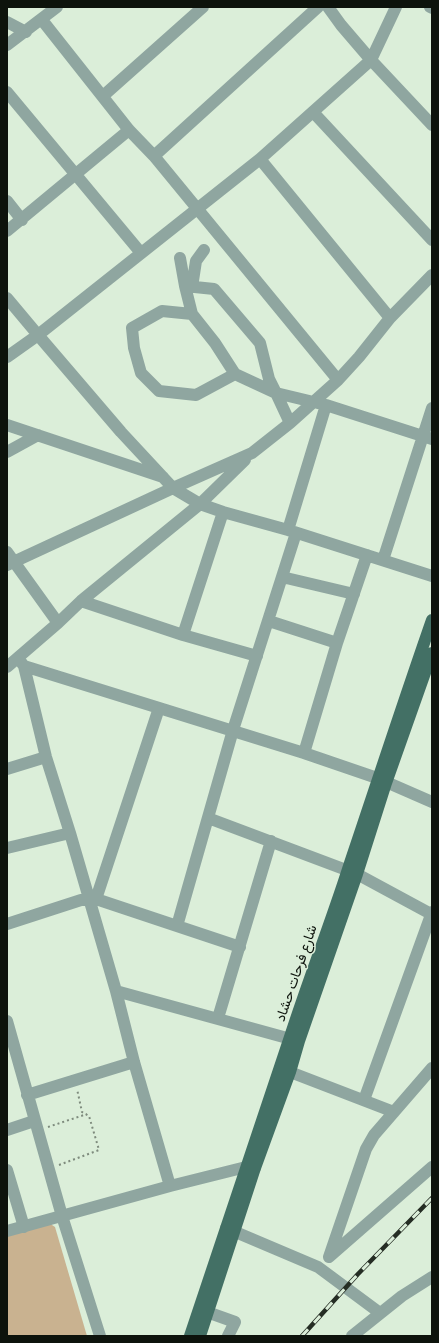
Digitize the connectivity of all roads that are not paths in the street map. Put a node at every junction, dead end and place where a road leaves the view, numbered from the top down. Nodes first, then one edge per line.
1 (58, 7) edge
2 (203, 7) edge
3 (318, 7) edge
4 (328, 7) edge
5 (396, 7) edge
6 (42, 20) junction
7 (7, 22) edge
8 (26, 32) junction
9 (7, 45) edge
10 (371, 60) junction
11 (7, 92) edge
12 (103, 96) junction
13 (313, 112) junction
14 (432, 125) edge
15 (129, 130) junction
16 (154, 156) junction
17 (260, 159) junction
18 (76, 175) junction
19 (7, 201) edge
20 (197, 210) junction
21 (22, 220) junction
22 (7, 231) edge
23 (432, 240) edge
24 (204, 250) dead end
25 (141, 254) junction
26 (180, 258) dead end
27 (432, 275) edge
28 (189, 287) junction
29 (7, 298) edge
30 (192, 314) junction
31 (390, 318) junction
32 (38, 335) junction
33 (7, 357) edge
34 (235, 374) junction
35 (338, 380) junction
36 (276, 393) junction
37 (314, 402) junction
38 (326, 405) junction
39 (432, 408) edge
40 (290, 423) junction
41 (7, 425) edge
42 (38, 435) junction
43 (427, 437) edge
44 (7, 452) edge
45 (252, 453) junction
46 (165, 478) junction
47 (173, 488) junction
48 (200, 504) junction
49 (223, 512) junction
50 (292, 531) junction
51 (367, 555) junction
52 (9, 560) edge
53 (383, 560) junction
54 (432, 576) edge
55 (282, 577) junction
56 (354, 594) junction
57 (81, 601) junction
58 (432, 620) edge
59 (269, 621) junction
60 (58, 623) junction
61 (183, 635) junction
62 (337, 644) junction
63 (432, 653) edge
64 (257, 656) junction
65 (21, 662) junction
66 (7, 667) edge
67 (421, 668) junction
68 (159, 708) junction
69 (233, 730) junction
70 (304, 753) junction
71 (46, 757) junction
72 (7, 769) edge
73 (382, 780) junction
74 (432, 802) edge
75 (208, 818) junction
76 (70, 833) junction
77 (271, 841) junction
78 (7, 848) edge
79 (353, 872) junction
80 (92, 899) junction
81 (432, 913) edge
82 (7, 924) edge
83 (177, 926) junction
84 (240, 947) junction
85 (116, 991) junction
86 (218, 1018) junction
87 (8, 1025) edge
88 (294, 1039) junction
89 (134, 1062) junction
90 (432, 1068) edge
91 (285, 1071) junction
92 (27, 1095) junction
93 (364, 1100) junction
94 (394, 1112) junction
95 (36, 1125) junction
96 (7, 1130) edge
97 (432, 1167) edge
98 (251, 1168) junction
99 (7, 1170) edge
100 (170, 1186) junction
101 (62, 1216) junction
102 (24, 1227) junction
103 (230, 1230) junction
104 (7, 1231) edge
105 (330, 1257) junction
106 (318, 1267) junction
107 (432, 1277) edge
108 (207, 1312) junction
109 (380, 1312) junction
110 (100, 1336) edge
111 (190, 1336) edge
112 (200, 1336) edge
113 (228, 1336) edge
114 (352, 1336) edge

1 - 6 street
2 - 12 street
3 - 16 street
4 - 10 street
5 - 10 street
6 - 8 street
6 - 12 street
7 - 8 street
8 - 9 street
10 - 13 street
10 - 14 street
11 - 18 street
12 - 15 street
13 - 17 street
13 - 23 street
15 - 16 street
15 - 18 street
16 - 20 street
17 - 20 street
17 - 31 street
18 - 21 street
18 - 25 street
19 - 21 street
20 - 25 street
20 - 35 street
21 - 22 street
24 - 28 street
25 - 32 street
26 - 28 street
27 - 31 street
28 - 30 street
28 - 36 street
29 - 32 street
30 - 34 street
30 - 34 street
31 - 35 street
32 - 33 street
32 - 46 street
34 - 36 street
35 - 37 street
36 - 37 street
36 - 40 street
37 - 38 street
37 - 40 street
38 - 43 street
38 - 50 street
39 - 43 street
40 - 45 street
41 - 42 street
42 - 44 street
42 - 46 street
43 - 53 street
45 - 47 street
45 - 48 street
46 - 47 street
47 - 48 street
47 - 52 street
48 - 49 street
48 - 57 street
49 - 50 street
49 - 61 street
50 - 51 street
50 - 55 street
51 - 53 street
51 - 56 street
52 - 60 street
53 - 54 street
55 - 56 street
55 - 59 street
56 - 62 street
57 - 60 street
57 - 61 street
58 - 67 main road, شارع فرحات حشاد
59 - 62 street
59 - 64 street
60 - 65 street
61 - 64 street
62 - 70 street
63 - 67 main road, شارع فرحات حشاد
64 - 69 street
65 - 66 street
65 - 68 street
65 - 71 street
67 - 73 main road, شارع فرحات حشاد
68 - 69 street
68 - 80 street
69 - 70 street
69 - 75 street
70 - 73 street
71 - 72 street
71 - 76 street
73 - 74 street
73 - 79 main road, شارع فرحات حشاد
75 - 77 street
75 - 83 street
76 - 78 street
76 - 80 street
77 - 79 street
77 - 84 street
79 - 81 street
79 - 88 main road, شارع فرحات حشاد
80 - 82 street
80 - 83 street
80 - 85 street
81 - 93 street
83 - 84 street
84 - 86 street
85 - 86 street
85 - 89 street
86 - 88 street
87 - 92 street
88 - 91 main road, شارع فرحات حشاد
89 - 92 street
89 - 100 street
90 - 94 street
91 - 93 street
91 - 98 main road, شارع فرحات حشاد
92 - 95 street
93 - 94 street
94 - 105 street
95 - 96 street
95 - 101 street
97 - 105 street
98 - 100 street
98 - 103 main road, شارع فرحات حشاد
99 - 102 street
100 - 101 street
101 - 102 street
101 - 110 street
102 - 104 street
103 - 106 street
103 - 108 main road, شارع فرحات حشاد
103 - 111 main road, شارع فرحات حشاد
105 - 106 street
106 - 109 street
107 - 109 street
108 - 112 main road, شارع فرحات حشاد
108 - 113 street
109 - 114 street

